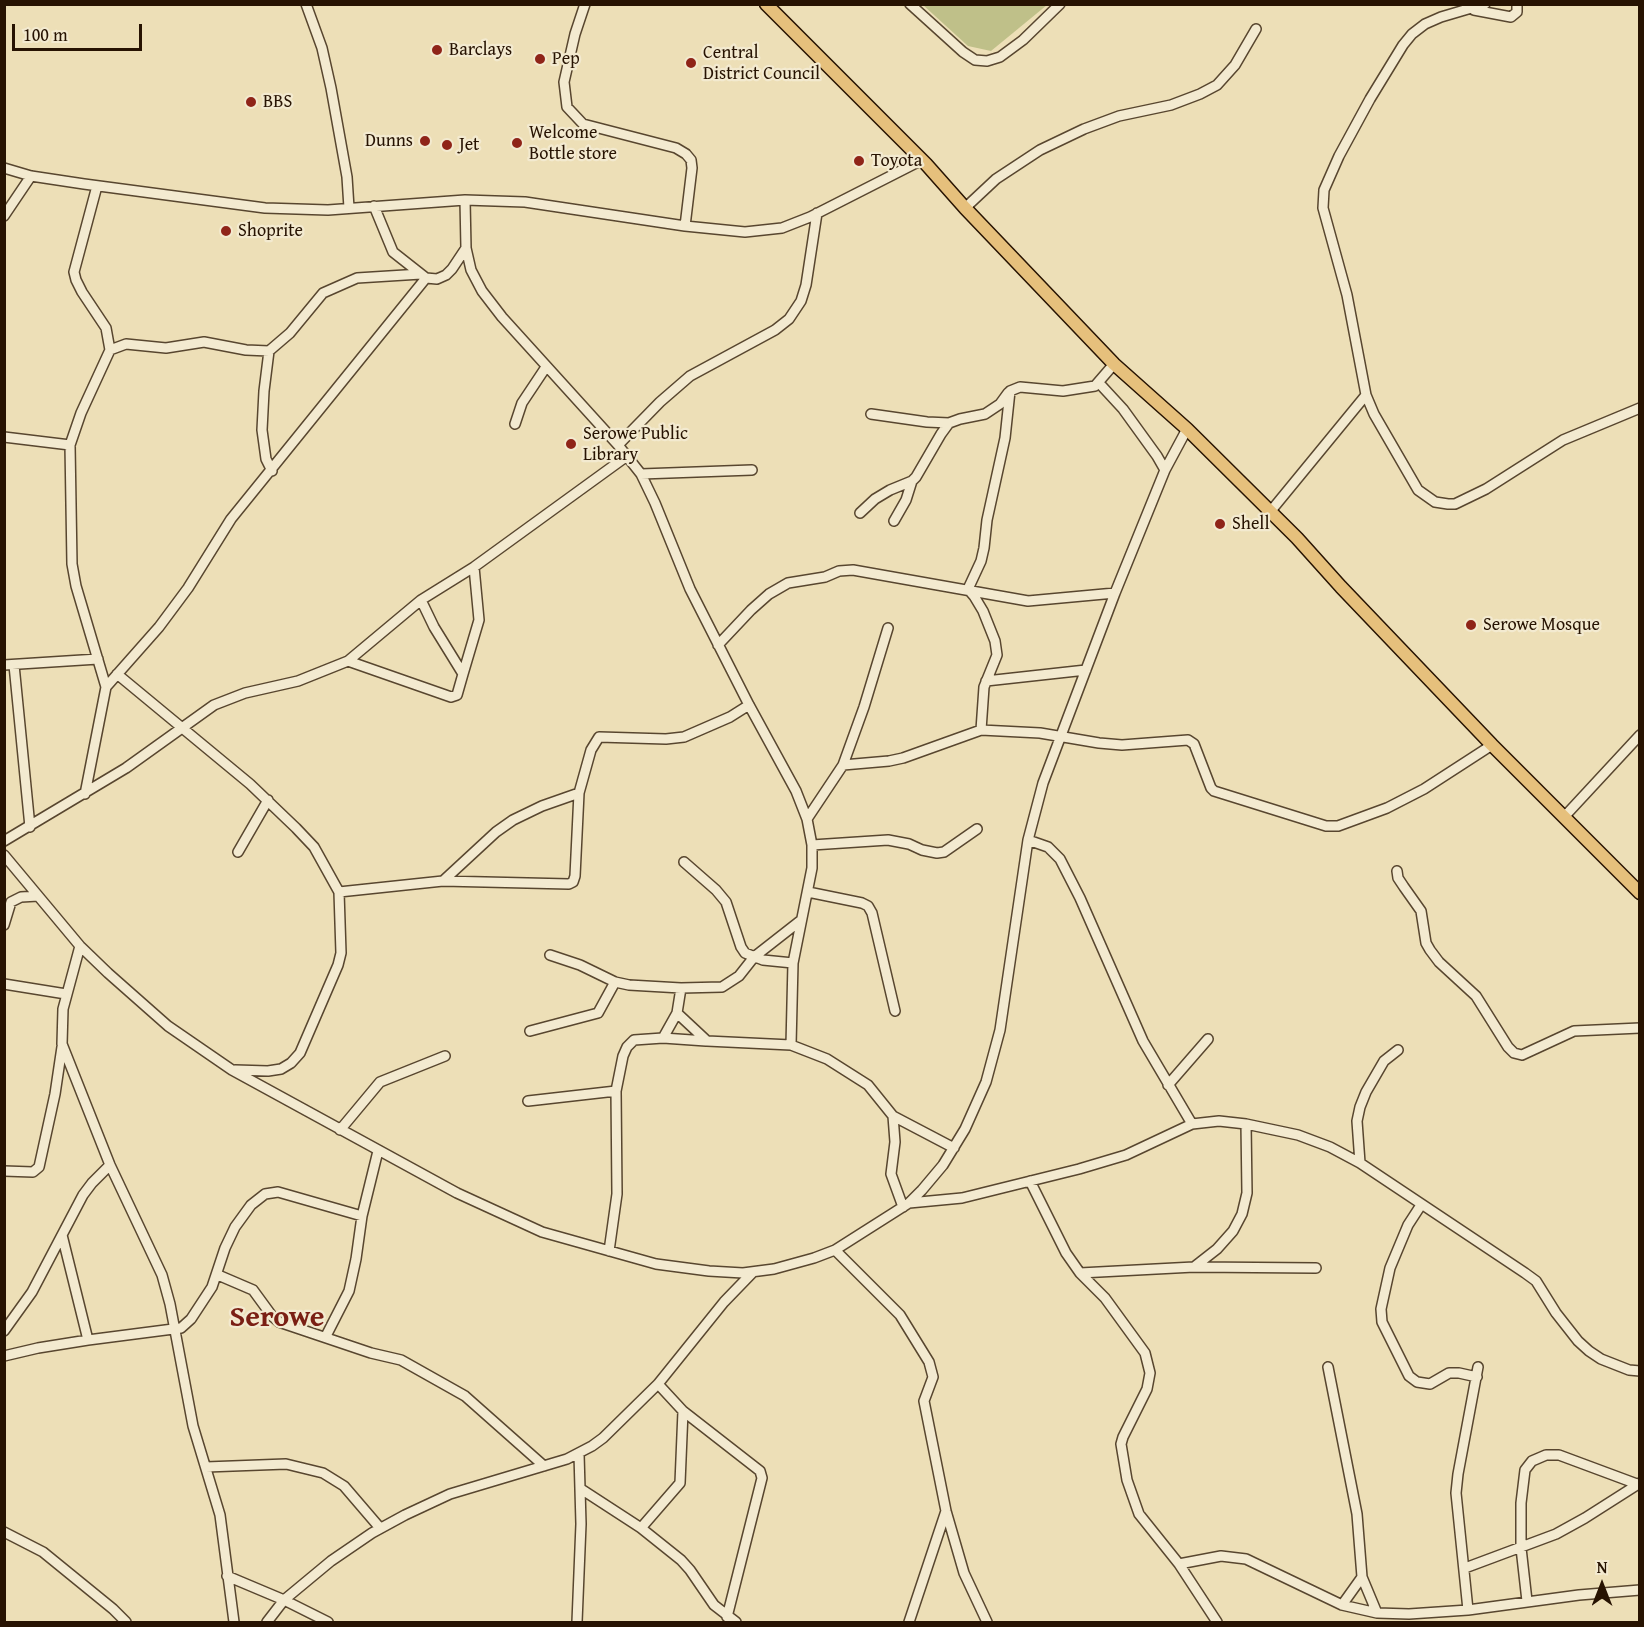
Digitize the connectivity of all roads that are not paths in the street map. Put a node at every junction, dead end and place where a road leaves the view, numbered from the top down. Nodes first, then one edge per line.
1 (306, 4) edge
2 (585, 4) edge
3 (766, 4) edge
4 (910, 4) edge
5 (1060, 4) edge
6 (1485, 4) edge
7 (1517, 4) edge
8 (1471, 10) junction
9 (1256, 29) dead end
10 (922, 160) junction
11 (4, 168) edge
12 (31, 176) junction
13 (97, 186) junction
14 (465, 200) junction
15 (374, 206) junction
16 (349, 208) junction
17 (965, 208) junction
18 (817, 213) junction
19 (4, 216) edge
20 (685, 226) junction
21 (466, 248) junction
22 (424, 276) junction
23 (110, 350) junction
24 (269, 351) junction
25 (1114, 364) junction
26 (546, 367) junction
27 (1099, 383) junction
28 (1010, 391) junction
29 (1366, 395) junction
30 (1640, 408) edge
31 (871, 414) dead end
32 (949, 423) junction
33 (515, 424) dead end
34 (1186, 429) junction
35 (4, 437) edge
36 (70, 445) junction
37 (618, 445) junction
38 (627, 456) junction
39 (752, 470) dead end
40 (1165, 470) junction
41 (272, 471) junction
42 (641, 474) junction
43 (912, 481) junction
44 (1270, 512) junction
45 (860, 513) dead end
46 (894, 522) dead end
47 (474, 567) junction
48 (968, 590) junction
49 (1115, 593) junction
50 (421, 600) junction
51 (888, 628) dead end
52 (718, 645) junction
53 (98, 659) junction
54 (348, 661) junction
55 (9, 665) edge
56 (1086, 670) junction
57 (117, 674) junction
58 (463, 674) junction
59 (986, 681) junction
60 (106, 687) junction
61 (749, 705) junction
62 (183, 727) junction
63 (981, 730) junction
64 (1640, 735) edge
65 (1059, 736) junction
66 (1492, 745) junction
67 (843, 765) junction
68 (579, 793) junction
69 (85, 794) junction
70 (268, 800) junction
71 (1564, 817) junction
72 (807, 819) junction
73 (30, 827) junction
74 (977, 829) dead end
75 (1028, 840) junction
76 (4, 841) edge
77 (812, 845) junction
78 (238, 852) dead end
79 (4, 855) edge
80 (684, 862) dead end
81 (1397, 871) dead end
82 (443, 881) junction
83 (339, 892) junction
84 (808, 892) junction
85 (1640, 893) edge
86 (38, 896) junction
87 (800, 921) junction
88 (4, 926) edge
89 (81, 946) junction
90 (550, 955) dead end
91 (754, 957) junction
92 (793, 963) junction
93 (615, 982) junction
94 (4, 984) edge
95 (681, 988) junction
96 (66, 994) junction
97 (895, 1011) dead end
98 (677, 1013) junction
99 (1640, 1028) edge
100 (530, 1031) dead end
101 (663, 1038) junction
102 (1208, 1039) dead end
103 (707, 1041) junction
104 (62, 1044) junction
105 (790, 1045) junction
106 (1398, 1050) dead end
107 (446, 1056) dead end
108 (232, 1070) junction
109 (1168, 1085) junction
110 (616, 1091) junction
111 (528, 1101) dead end
112 (893, 1116) junction
113 (1192, 1124) junction
114 (1246, 1124) junction
115 (340, 1130) junction
116 (954, 1148) junction
117 (378, 1151) junction
118 (1360, 1163) junction
119 (110, 1165) junction
120 (4, 1171) edge
121 (1030, 1181) junction
122 (906, 1205) junction
123 (1421, 1205) junction
124 (362, 1216) junction
125 (62, 1235) junction
126 (835, 1250) junction
127 (609, 1251) junction
128 (1194, 1267) junction
129 (1316, 1268) dead end
130 (753, 1272) junction
131 (1080, 1274) junction
132 (218, 1275) junction
133 (4, 1330) edge
134 (174, 1330) junction
135 (326, 1336) junction
136 (88, 1340) junction
137 (4, 1356) edge
138 (1328, 1367) dead end
139 (1640, 1371) edge
140 (658, 1384) junction
141 (683, 1411) junction
142 (579, 1454) junction
143 (544, 1466) junction
144 (206, 1467) junction
145 (1638, 1483) edge
146 (581, 1489) junction
147 (946, 1511) junction
148 (380, 1528) junction
149 (641, 1528) junction
150 (4, 1532) edge
151 (1521, 1548) junction
152 (1179, 1564) junction
153 (1465, 1568) junction
154 (227, 1576) junction
155 (1362, 1577) junction
156 (1640, 1590) edge
157 (284, 1600) junction
158 (1527, 1601) junction
159 (1342, 1605) junction
160 (1468, 1610) junction
161 (1377, 1612) junction
162 (727, 1617) junction
163 (126, 1623) edge
164 (234, 1623) edge
165 (267, 1623) edge
166 (328, 1623) edge
167 (577, 1623) edge
168 (736, 1623) edge
169 (909, 1623) edge
170 (987, 1623) edge
171 (1217, 1623) edge

1 - 16 street
2 - 20 street
3 - 10 main road
4 - 5 street
6 - 8 street
7 - 8 street
8 - 29 street
9 - 17 street
10 - 17 main road
10 - 18 street
11 - 12 street
12 - 13 street
12 - 19 street
13 - 16 street
13 - 23 street
14 - 15 street
14 - 20 street
14 - 21 street
15 - 16 street
15 - 22 street
17 - 25 main road
18 - 20 street
18 - 37 street
21 - 22 street
21 - 26 street
22 - 24 street
22 - 41 street
23 - 24 street
23 - 36 street
24 - 41 street
25 - 27 street
25 - 34 main road
26 - 33 street
26 - 37 street
27 - 28 street
27 - 40 street
28 - 32 street
28 - 48 street
29 - 30 street
29 - 44 street
31 - 32 street
32 - 43 street
34 - 40 street
34 - 44 main road
35 - 36 street
36 - 53 street
37 - 38 street
38 - 42 street
38 - 47 street
39 - 42 street
40 - 49 street
41 - 57 street
42 - 52 street
43 - 45 street
43 - 46 street
44 - 66 main road
47 - 50 street
47 - 58 street
48 - 49 street
48 - 52 street
48 - 59 street
49 - 56 street
50 - 54 street
50 - 58 street
51 - 67 street
52 - 61 street
53 - 55 street
53 - 60 street
54 - 58 street
54 - 62 street
55 - 73 street
56 - 59 street
56 - 65 street
57 - 60 street
57 - 62 street
59 - 63 street
60 - 69 street
61 - 68 street
61 - 72 street
62 - 69 street
62 - 70 street
63 - 65 street
63 - 67 street
64 - 71 street
65 - 66 street
65 - 75 street
66 - 71 main road
67 - 72 street
68 - 82 street
68 - 82 street
69 - 73 street
70 - 78 street
70 - 83 street
71 - 85 main road
72 - 77 street
73 - 76 street
74 - 77 street
75 - 109 street
75 - 116 street
77 - 84 street
79 - 86 street
80 - 91 street
81 - 99 street
82 - 83 street
83 - 108 street
84 - 87 street
84 - 97 street
86 - 88 street
86 - 89 street
87 - 91 street
87 - 92 street
89 - 96 street
89 - 108 street
90 - 93 street
91 - 92 street
91 - 95 street
92 - 105 street
93 - 95 street
93 - 100 street
94 - 96 street
95 - 98 street
96 - 104 street
98 - 101 street
98 - 103 street
101 - 103 street
101 - 110 street
102 - 109 street
103 - 105 street
104 - 119 street
104 - 120 street
105 - 112 street
106 - 118 street
107 - 115 street
108 - 115 street
109 - 113 street
110 - 111 street
110 - 127 street
112 - 116 street
112 - 122 street
113 - 114 street
113 - 121 street
114 - 118 street
114 - 128 street
115 - 117 street
116 - 122 street
117 - 124 street
117 - 127 street
118 - 123 street
119 - 125 street
119 - 134 street
121 - 122 street
121 - 131 street
122 - 126 street
123 - 139 street
123 - 153 street
124 - 132 street
124 - 135 street
125 - 133 street
125 - 136 street
126 - 130 street
126 - 147 street
127 - 130 street
128 - 129 street
128 - 131 street
130 - 140 street
131 - 152 street
132 - 134 street
132 - 135 street
134 - 136 street
134 - 144 street
135 - 143 street
136 - 137 street
138 - 155 street
140 - 141 street
140 - 142 street
141 - 149 street
141 - 162 street
142 - 143 street
142 - 146 street
143 - 148 street
144 - 148 street
144 - 154 street
145 - 151 street
145 - 151 street
146 - 149 street
146 - 167 street
147 - 169 street
147 - 170 street
148 - 157 street
149 - 162 street
150 - 163 street
151 - 153 street
151 - 158 street
152 - 159 street
152 - 171 street
153 - 160 street
154 - 157 street
154 - 164 street
155 - 159 street
155 - 161 street
156 - 158 street
157 - 165 street
157 - 166 street
158 - 160 street
159 - 161 street
160 - 161 street
162 - 168 street

